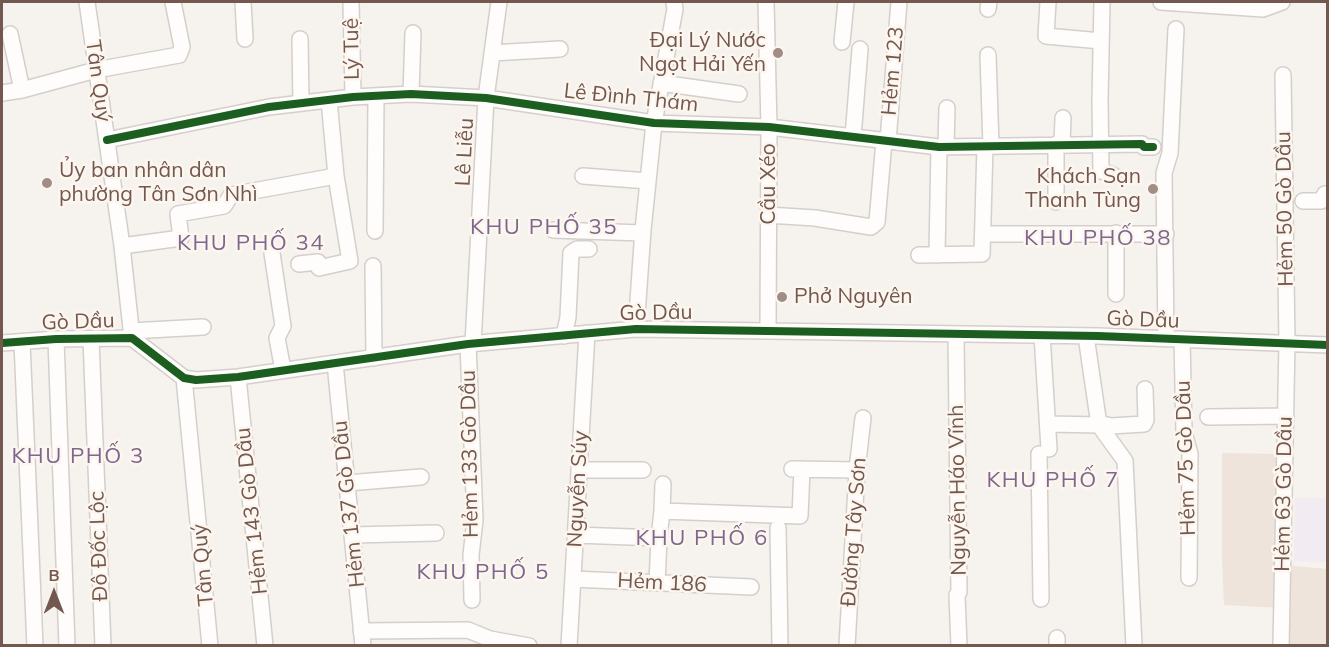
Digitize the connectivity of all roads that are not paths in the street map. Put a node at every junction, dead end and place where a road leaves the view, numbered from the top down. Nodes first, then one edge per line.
1 (87, 2) edge
2 (173, 2) edge
3 (243, 2) edge
4 (351, 2) edge
5 (499, 2) edge
6 (674, 2) edge
7 (766, 2) edge
8 (846, 2) edge
9 (899, 2) edge
10 (1048, 2) edge
11 (1102, 2) edge
12 (1161, 2) edge
13 (1282, 2) edge
14 (1176, 29) dead end
15 (412, 33) dead end
16 (10, 34) dead end
17 (245, 39) dead end
18 (300, 39) dead end
19 (1101, 41) junction
20 (842, 42) dead end
21 (560, 49) dead end
22 (860, 49) dead end
23 (492, 53) junction
24 (988, 55) dead end
25 (96, 70) junction
26 (1283, 75) dead end
27 (661, 83) junction
28 (22, 90) junction
29 (2, 93) edge
30 (411, 94) junction
31 (739, 94) dead end
32 (376, 96) junction
33 (353, 97) junction
34 (486, 98) junction
35 (329, 100) junction
36 (301, 103) junction
37 (947, 108) dead end
38 (1063, 118) dead end
39 (654, 123) junction
40 (769, 127) junction
41 (853, 137) junction
42 (106, 140) junction
43 (886, 141) junction
44 (1100, 143) junction
45 (1059, 144) junction
46 (943, 146) junction
47 (988, 146) junction
48 (1153, 147) dead end
49 (1113, 175) dead end
50 (336, 176) junction
51 (583, 176) dead end
52 (648, 181) junction
53 (1328, 194) edge
54 (1303, 201) dead end
55 (1056, 202) dead end
56 (768, 215) junction
57 (553, 230) dead end
58 (375, 231) dead end
59 (643, 233) junction
60 (1116, 233) junction
61 (983, 234) junction
62 (1166, 234) junction
63 (122, 246) junction
64 (589, 249) dead end
65 (272, 253) dead end
66 (919, 255) dead end
67 (936, 255) junction
68 (299, 264) dead end
69 (373, 266) dead end
70 (1116, 294) dead end
71 (202, 327) dead end
72 (636, 329) junction
73 (768, 330) junction
74 (587, 333) junction
75 (131, 334) junction
76 (956, 334) junction
77 (1042, 335) junction
78 (564, 336) junction
79 (1086, 336) junction
80 (1174, 338) junction
81 (56, 339) junction
82 (91, 339) junction
83 (22, 342) junction
84 (2, 343) edge
85 (1287, 343) junction
86 (471, 344) junction
87 (1328, 345) edge
88 (374, 358) junction
89 (335, 363) junction
90 (283, 370) junction
91 (238, 377) junction
92 (184, 378) junction
93 (1145, 389) dead end
94 (1286, 416) junction
95 (1208, 417) dead end
96 (863, 418) dead end
97 (1048, 424) junction
98 (1098, 424) junction
99 (579, 470) junction
100 (643, 470) dead end
101 (857, 470) junction
102 (421, 477) dead end
103 (347, 483) junction
104 (663, 484) dead end
105 (662, 511) junction
106 (778, 528) dead end
107 (436, 533) dead end
108 (352, 535) junction
109 (575, 536) junction
110 (659, 538) junction
111 (1189, 578) dead end
112 (573, 579) junction
113 (657, 583) junction
114 (752, 587) dead end
115 (1041, 599) dead end
116 (472, 600) dead end
117 (362, 638) edge
118 (779, 639) edge
119 (479, 640) edge
120 (35, 645) edge
121 (67, 645) edge
122 (103, 645) edge
123 (210, 645) edge
124 (265, 645) edge
125 (529, 645) edge
126 (569, 645) edge
127 (847, 645) edge
128 (959, 645) edge
129 (1134, 645) edge
130 (1281, 645) edge

1 - 25 street, Tân Quý
2 - 25 street
3 - 17 street
4 - 33 street, Lý Tuệ
5 - 23 street, Lê Liễu
6 - 27 street
7 - 40 street, Cầu Xéo
8 - 20 street
9 - 43 street, Hẻm 123
10 - 19 street
11 - 19 street
12 - 13 street
14 - 62 street, Hẻm 75 Gò Dầu
15 - 30 street
16 - 28 street
18 - 36 street
19 - 44 street
21 - 23 street
22 - 41 street
23 - 34 street, Lê Liễu
24 - 47 street
25 - 28 street
25 - 42 street, Tân Quý
26 - 85 street, Hẻm 50 Gò Dầu
27 - 31 street
27 - 39 street
28 - 29 street
30 - 32 street, Lê Đình Thám
30 - 34 street, Lê Đình Thám
32 - 33 street, Lê Đình Thám
32 - 58 street
33 - 35 street, Lê Đình Thám
34 - 39 street, Lê Đình Thám
34 - 86 street, Lê Liễu
35 - 36 street, Lê Đình Thám
35 - 50 street
36 - 42 street, Lê Đình Thám
37 - 46 street
38 - 45 street
39 - 40 street, Lê Đình Thám
39 - 52 street
40 - 41 street, Lê Đình Thám
40 - 56 street, Cầu Xéo
41 - 43 street, Lê Đình Thám
42 - 63 street, Tân Quý
43 - 46 street, Lê Đình Thám
43 - 56 street, Hẻm 123
44 - 45 street, Lê Đình Thám
44 - 48 street, Lê Đình Thám
44 - 49 street
45 - 47 street, Lê Đình Thám
45 - 55 street
46 - 47 street, Lê Đình Thám
46 - 67 street
47 - 61 street
50 - 63 street
50 - 68 street
51 - 52 street
52 - 59 street
53 - 54 street
56 - 73 street, Cầu Xéo
57 - 59 street
59 - 72 street
60 - 61 street
60 - 62 street
60 - 70 street
61 - 67 street
62 - 80 street, Hẻm 75 Gò Dầu
63 - 75 street, Tân Quý
64 - 78 street
65 - 90 street
66 - 67 street
69 - 88 street
71 - 75 street
72 - 73 street, Gò Dầu
72 - 74 street, Gò Dầu
73 - 76 street, Gò Dầu
74 - 78 street, Gò Dầu
74 - 99 street, Nguyễn Súy
75 - 82 street, Gò Dầu
75 - 92 street, Gò Dầu
76 - 77 street, Gò Dầu
76 - 128 street, Nguyễn Háo Vĩnh
77 - 79 street, Gò Dầu
77 - 97 street
78 - 86 street, Gò Dầu
79 - 80 street, Gò Dầu
79 - 98 street
80 - 85 street, Gò Dầu
80 - 111 street, Hẻm 75 Gò Dầu
81 - 82 street, Gò Dầu
81 - 83 street, Gò Dầu
81 - 121 street
82 - 122 street, Đô Đốc Lộc
83 - 84 street, Gò Dầu
83 - 120 street
85 - 87 street, Gò Dầu
85 - 94 street, Hẻm 63 Gò Dầu
86 - 88 street, Gò Dầu
86 - 116 street, Hẻm 133 Gò Dầu
88 - 89 street, Gò Dầu
89 - 90 street, Gò Dầu
89 - 103 street, Hẻm 137 Gò Dầu
90 - 91 street, Gò Dầu
91 - 92 street, Gò Dầu
91 - 124 street, Hẻm 143 Gò Dầu
92 - 123 street, Tân Quý
93 - 98 street
94 - 95 street
94 - 130 street, Hẻm 63 Gò Dầu
96 - 101 street, Đường Tây Sơn
97 - 98 street
97 - 115 street
98 - 129 street
99 - 100 street
99 - 109 street, Nguyễn Súy
101 - 105 street
101 - 127 street, Đường Tây Sơn
102 - 103 street
103 - 108 street, Hẻm 137 Gò Dầu
104 - 105 street
105 - 110 street
106 - 118 street
107 - 108 street
108 - 117 street, Hẻm 137 Gò Dầu
109 - 110 street
109 - 112 street, Nguyễn Súy
110 - 113 street
112 - 113 street, Hẻm 186
112 - 126 street, Nguyễn Súy
113 - 114 street, Hẻm 186
117 - 119 street
119 - 125 street

